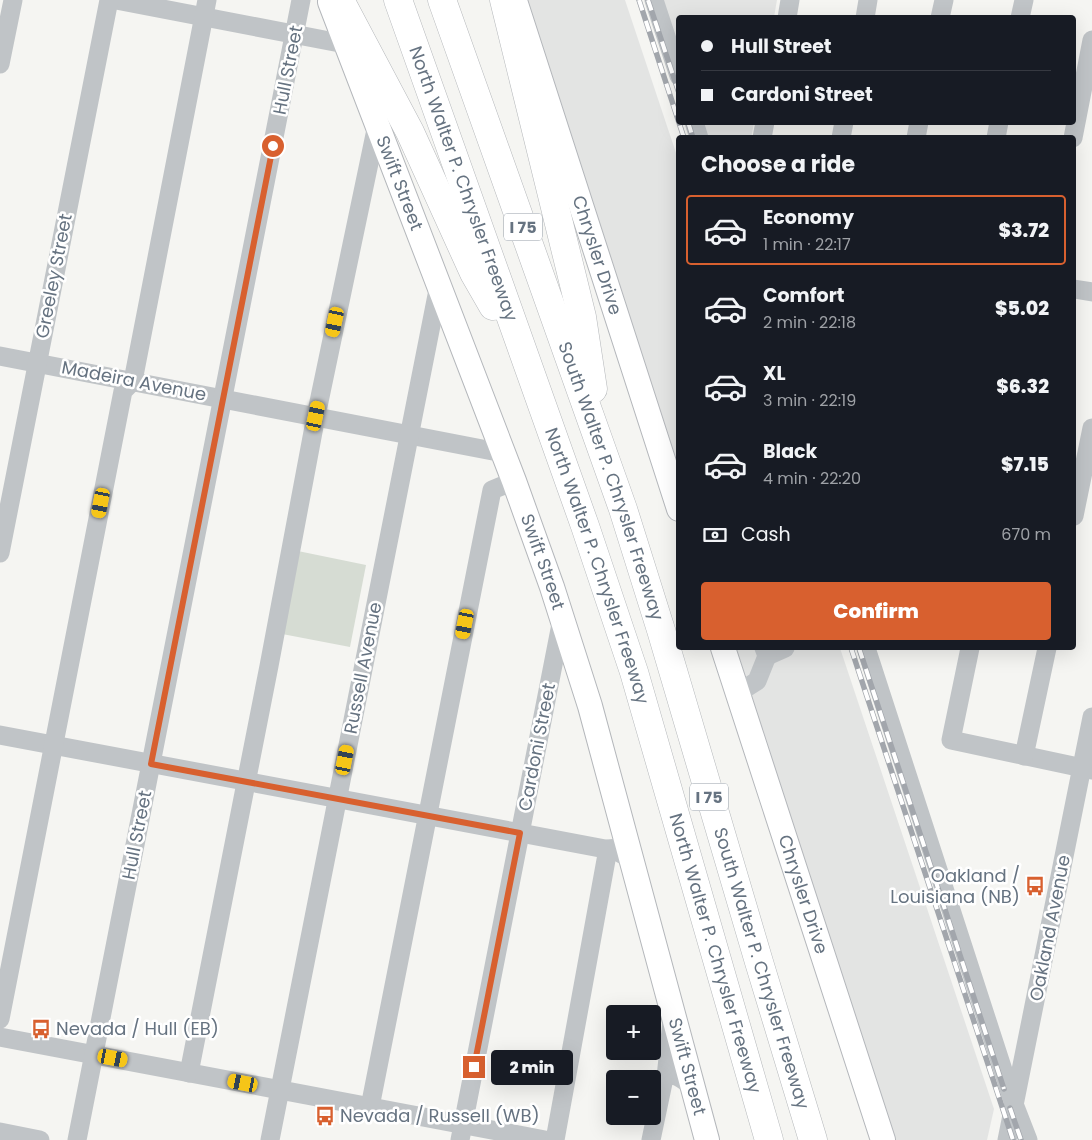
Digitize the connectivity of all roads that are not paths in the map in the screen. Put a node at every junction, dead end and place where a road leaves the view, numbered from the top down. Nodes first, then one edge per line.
1 (13, 0) edge
2 (109, 0) edge
3 (116, 0) edge
4 (301, 0) edge
5 (330, 0) edge
6 (340, 0) edge
7 (398, 0) edge
8 (442, 0) edge
9 (504, 0) edge
10 (514, 0) edge
11 (654, 0) edge
12 (790, 0) edge
13 (868, 0) edge
14 (944, 0) edge
15 (1024, 0) edge
16 (206, 8) edge
17 (788, 15) edge
18 (866, 15) edge
19 (941, 15) edge
20 (1021, 15) edge
21 (294, 34) junction
22 (1092, 40) edge
23 (345, 44) junction
24 (0, 64) edge
25 (676, 67) edge
26 (1076, 118) edge
27 (377, 125) junction
28 (438, 285) junction
29 (1076, 289) edge
30 (1092, 292) edge
31 (0, 356) edge
32 (37, 363) junction
33 (530, 373) junction
34 (133, 381) junction
35 (223, 398) junction
36 (316, 416) junction
37 (1092, 428) edge
38 (409, 434) junction
39 (503, 453) junction
40 (603, 454) junction
41 (514, 482) junction
42 (676, 500) edge
43 (1076, 506) edge
44 (0, 553) edge
45 (562, 619) junction
46 (724, 650) edge
47 (867, 650) edge
48 (970, 650) edge
49 (1047, 650) edge
50 (766, 652) edge
51 (738, 694) junction
52 (1092, 717) edge
53 (0, 735) edge
54 (54, 745) junction
55 (1024, 756) junction
56 (151, 764) junction
57 (1087, 769) edge
58 (246, 782) junction
59 (337, 799) junction
60 (428, 815) junction
61 (520, 833) junction
62 (623, 854) junction
63 (672, 1011) junction
64 (0, 1019) edge
65 (0, 1037) edge
66 (94, 1054) junction
67 (189, 1073) junction
68 (666, 1077) junction
69 (693, 1087) junction
70 (280, 1090) junction
71 (1014, 1104) junction
72 (370, 1107) junction
73 (0, 1132) edge
74 (461, 1132) edge
75 (40, 1140) edge
76 (77, 1140) edge
77 (270, 1140) edge
78 (545, 1140) edge
79 (555, 1140) edge
80 (651, 1140) edge
81 (707, 1140) edge
82 (769, 1140) edge
83 (813, 1140) edge
84 (883, 1140) edge
85 (1007, 1140) edge
86 (1028, 1140) edge

1 - 24 street
2 - 32 street, Greeley Street
3 - 16 street
4 - 21 street, Hull Street
5 - 23 main road, Swift Street
6 - 33 highway
7 - 33 highway, North Walter P. Chrysler Freeway / I 75
8 - 40 highway, South Walter P. Chrysler Freeway / I 75
9 - 40 highway
10 - 42 main road, Chrysler Drive
11 - 25 street
12 - 17 street
13 - 18 street
14 - 19 street
15 - 20 street
16 - 21 street
16 - 34 street
21 - 23 street
21 - 35 street, Hull Street
22 - 26 street
23 - 27 main road, Swift Street
27 - 28 main road, Swift Street
27 - 36 street
28 - 38 street, Russell Avenue
28 - 39 main road, Swift Street
29 - 30 street
31 - 32 street, Madeira Avenue
32 - 34 street, Madeira Avenue
32 - 44 street, Greeley Street
33 - 82 highway, North Walter P. Chrysler Freeway / I 75
34 - 35 street, Madeira Avenue
34 - 54 street
35 - 36 street, Madeira Avenue
35 - 56 street, Hull Street
36 - 38 street, Madeira Avenue
36 - 58 street
37 - 43 street
38 - 39 street, Madeira Avenue
38 - 59 street, Russell Avenue
39 - 41 main road, Swift Street
40 - 83 highway, South Walter P. Chrysler Freeway / I 75
41 - 45 main road, Swift Street
41 - 60 street
45 - 61 street, Cardoni Street
45 - 62 main road, Swift Street
46 - 51 main road, Chrysler Drive
47 - 71 street
48 - 55 street
49 - 55 street
50 - 51 street
51 - 84 main road, Chrysler Drive
52 - 57 street, Oakland Avenue
53 - 54 street
54 - 56 street
54 - 64 street
55 - 57 street
56 - 58 street
56 - 66 street, Hull Street
57 - 71 street, Oakland Avenue
58 - 59 street
58 - 67 street
59 - 60 street
59 - 70 street, Russell Avenue
60 - 61 street
60 - 72 street
61 - 62 street
61 - 74 street, Cardoni Street
62 - 63 main road, Swift Street
62 - 79 street
63 - 68 street
63 - 69 main road, Swift Street
65 - 66 street
66 - 67 street
66 - 76 street, Hull Street
67 - 70 street
68 - 69 street
68 - 80 street
69 - 81 main road, Swift Street
70 - 72 street
70 - 77 street, Russell Avenue
71 - 85 street, Oakland Avenue
71 - 86 street
72 - 74 street
73 - 75 street
74 - 78 street

